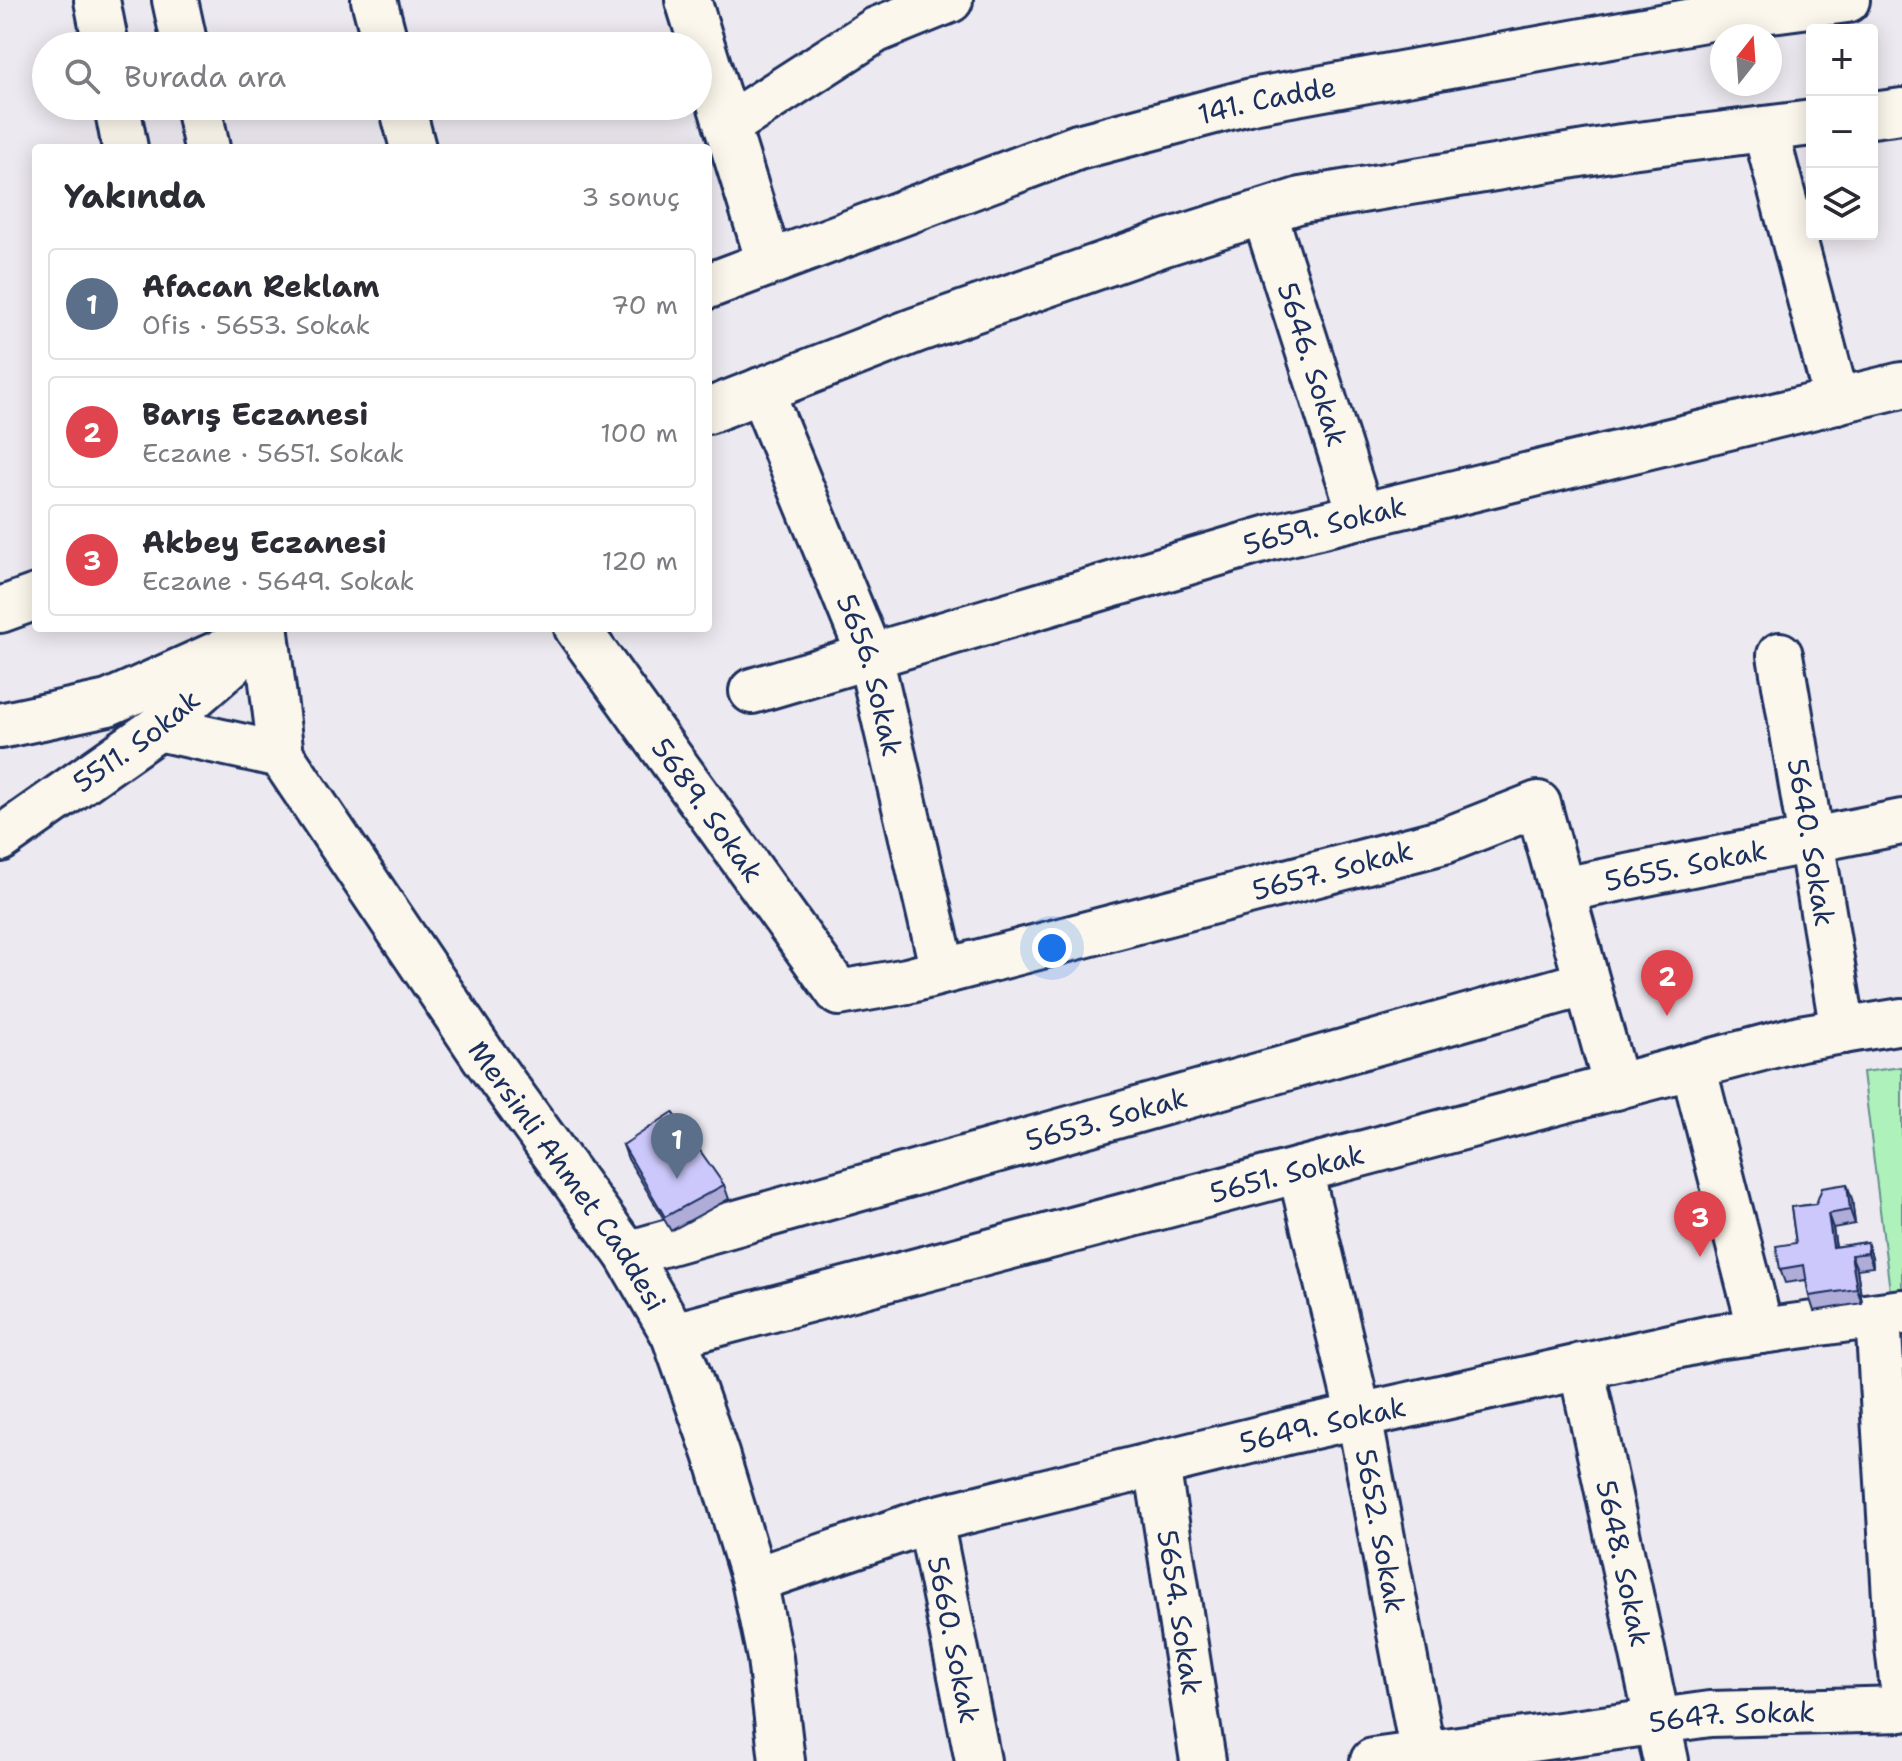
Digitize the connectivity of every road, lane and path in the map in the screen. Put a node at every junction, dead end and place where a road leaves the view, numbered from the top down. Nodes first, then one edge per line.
1 (97, 0) edge
2 (175, 0) edge
3 (374, 0) edge
4 (688, 0) edge
5 (950, 0) edge
6 (1847, 0) edge
7 (1796, 3) edge
8 (103, 32) edge
9 (182, 32) edge
10 (382, 32) edge
11 (698, 32) edge
12 (712, 78) edge
13 (1902, 111) edge
14 (1878, 114) edge
15 (120, 120) edge
16 (201, 120) edge
17 (406, 120) edge
18 (1806, 124) edge
19 (727, 126) junction
20 (1765, 129) junction
21 (124, 144) edge
22 (206, 144) edge
23 (412, 144) edge
24 (1264, 212) junction
25 (769, 262) junction
26 (712, 284) edge
27 (1902, 385) edge
28 (761, 390) junction
29 (1837, 401) junction
30 (712, 409) edge
31 (1361, 516) junction
32 (32, 598) edge
33 (0, 610) edge
34 (264, 632) edge
35 (266, 632) edge
36 (268, 632) edge
37 (580, 632) edge
38 (1780, 655) dead end
39 (870, 656) junction
40 (752, 691) dead end
41 (0, 726) edge
42 (158, 728) junction
43 (281, 755) junction
44 (1902, 822) edge
45 (0, 839) edge
46 (1812, 840) junction
47 (1562, 890) junction
48 (943, 971) junction
49 (1587, 983) junction
50 (839, 993) joint
51 (1902, 1021) edge
52 (1843, 1031) junction
53 (1693, 1066) junction
54 (1616, 1087) junction
55 (1300, 1170) junction
56 (627, 1254) junction
57 (1890, 1314) edge
58 (1761, 1331) junction
59 (674, 1335) junction
60 (1581, 1366) junction
61 (1359, 1416) junction
62 (1157, 1464) junction
63 (930, 1520) junction
64 (754, 1580) junction
65 (1902, 1681) edge
66 (1902, 1709) edge
67 (1662, 1741) edge
68 (1423, 1755) junction
69 (782, 1761) edge
70 (978, 1761) edge
71 (1203, 1761) edge
72 (1373, 1761) edge

1 - 8 street
2 - 9 street
3 - 10 street
4 - 11 street
5 - 19 street
6 - 7 street, 141. Cadde
7 - 25 street, 141. Cadde
12 - 19 street
13 - 14 street
15 - 21 street
16 - 22 street
17 - 23 street
18 - 20 street
19 - 25 street
20 - 24 street
20 - 29 street
24 - 28 street
24 - 31 street, 5646. Sokak
25 - 26 street, 141. Cadde
27 - 29 street, 5659. Sokak
28 - 30 street
28 - 39 street, 5656. Sokak
29 - 31 street, 5659. Sokak
31 - 39 street, 5659. Sokak
32 - 33 street
34 - 41 street
35 - 42 street, 5511. Sokak
36 - 43 street, Mersinli Ahmet Caddesi
37 - 50 street, 5689. Sokak
38 - 46 street, 5640. Sokak
39 - 40 street, 5659. Sokak
39 - 48 street, 5656. Sokak
42 - 43 street
42 - 45 street, 5511. Sokak
43 - 56 street, Mersinli Ahmet Caddesi
44 - 46 street, 5655. Sokak
46 - 47 street, 5655. Sokak
46 - 52 street, 5640. Sokak
47 - 48 street, 5657. Sokak
47 - 49 street, 5657. Sokak
48 - 50 street, 5657. Sokak
49 - 54 street, 5657. Sokak
49 - 56 street, 5653. Sokak
51 - 52 street, 5651. Sokak
52 - 53 street, 5651. Sokak
53 - 54 street, 5651. Sokak
53 - 58 street
54 - 55 street, 5651. Sokak
55 - 59 street, 5651. Sokak
55 - 61 street, 5652. Sokak
56 - 59 street, Mersinli Ahmet Caddesi
57 - 58 street, 5649. Sokak
57 - 65 street
58 - 60 street, 5649. Sokak
59 - 64 street, Mersinli Ahmet Caddesi
60 - 61 street, 5649. Sokak
60 - 67 street, 5648. Sokak
61 - 62 street, 5649. Sokak
61 - 68 street, 5652. Sokak
62 - 63 street, 5649. Sokak
62 - 71 street, 5654. Sokak
63 - 64 street, 5649. Sokak
63 - 70 street, 5660. Sokak
64 - 69 street, Mersinli Ahmet Caddesi
66 - 67 street, 5647. Sokak
67 - 68 street, 5647. Sokak
68 - 72 street, 5647. Sokak

